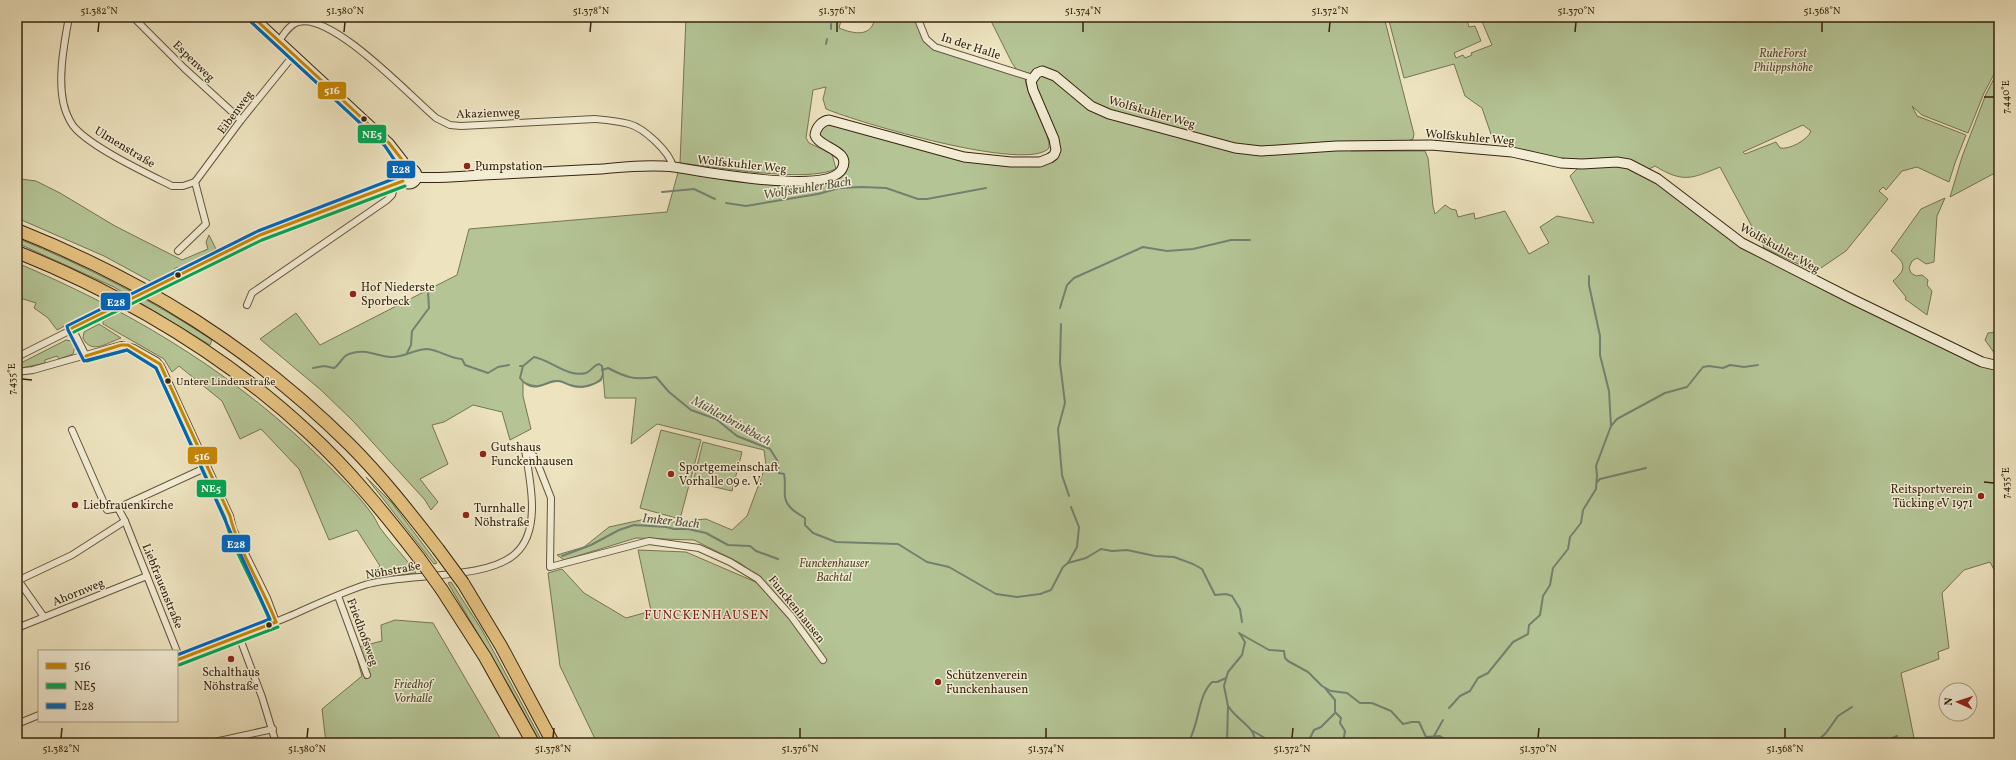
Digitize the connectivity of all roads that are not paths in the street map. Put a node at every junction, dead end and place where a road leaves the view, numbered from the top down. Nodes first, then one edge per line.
1 (69, 17) edge
2 (133, 17) edge
3 (253, 17) edge
4 (917, 17) edge
5 (279, 41) junction
6 (293, 56) junction
7 (1034, 78) junction
8 (241, 120) junction
9 (672, 167) junction
10 (406, 168) junction
11 (416, 177) junction
12 (195, 182) junction
13 (399, 183) junction
14 (17, 230) edge
15 (178, 251) dead end
16 (17, 252) edge
17 (247, 305) dead end
18 (72, 328) junction
19 (86, 356) junction
20 (17, 357) edge
21 (1999, 366) edge
22 (17, 372) edge
23 (72, 430) dead end
24 (525, 450) joint
25 (207, 467) junction
26 (118, 508) junction
27 (125, 521) junction
28 (147, 576) junction
29 (18, 581) edge
30 (338, 596) junction
31 (44, 617) junction
32 (276, 622) junction
33 (17, 628) edge
34 (239, 636) junction
35 (175, 650) edge
36 (179, 660) edge
37 (823, 660) dead end
38 (367, 675) dead end
39 (38, 715) edge
40 (17, 724) edge
41 (273, 729) junction
42 (210, 743) edge
43 (276, 743) edge
44 (533, 743) edge
45 (553, 743) edge

1 - 12 street, Ulmenstraße
2 - 8 street, Espenweg
3 - 5 street
4 - 7 street, In der Halle
5 - 6 street
5 - 9 street, Akazienweg
6 - 8 street, Eibenweg
6 - 10 street
7 - 9 street, Wolfskuhler Weg
7 - 21 street, Wolfskuhler Weg
8 - 12 street, Eibenweg
9 - 11 street, Wolfskuhler Weg
10 - 11 street
10 - 13 street
11 - 13 street, Wolfskuhler Weg
12 - 15 street
13 - 17 street
13 - 18 street, Wolfskuhler Weg, bridge
14 - 45 highway, bridge
16 - 44 highway, bridge
18 - 19 street
18 - 20 street, Wolfskuhler Weg
19 - 22 street
19 - 25 street
23 - 26 street
24 - 30 street, Nöhstraße
24 - 37 street, Funckenhausen
25 - 26 street
25 - 32 street
26 - 27 street, Liebfrauenstraße
27 - 28 street, Liebfrauenstraße
27 - 29 street
28 - 31 street, Ahornweg
28 - 35 street, Liebfrauenstraße
29 - 31 street
30 - 32 street, Nöhstraße
30 - 38 street, Friedhofsweg
31 - 33 street, Ahornweg
32 - 34 street, Nöhstraße
34 - 36 street, Nöhstraße
34 - 41 street
39 - 40 street
41 - 42 street
41 - 43 street

